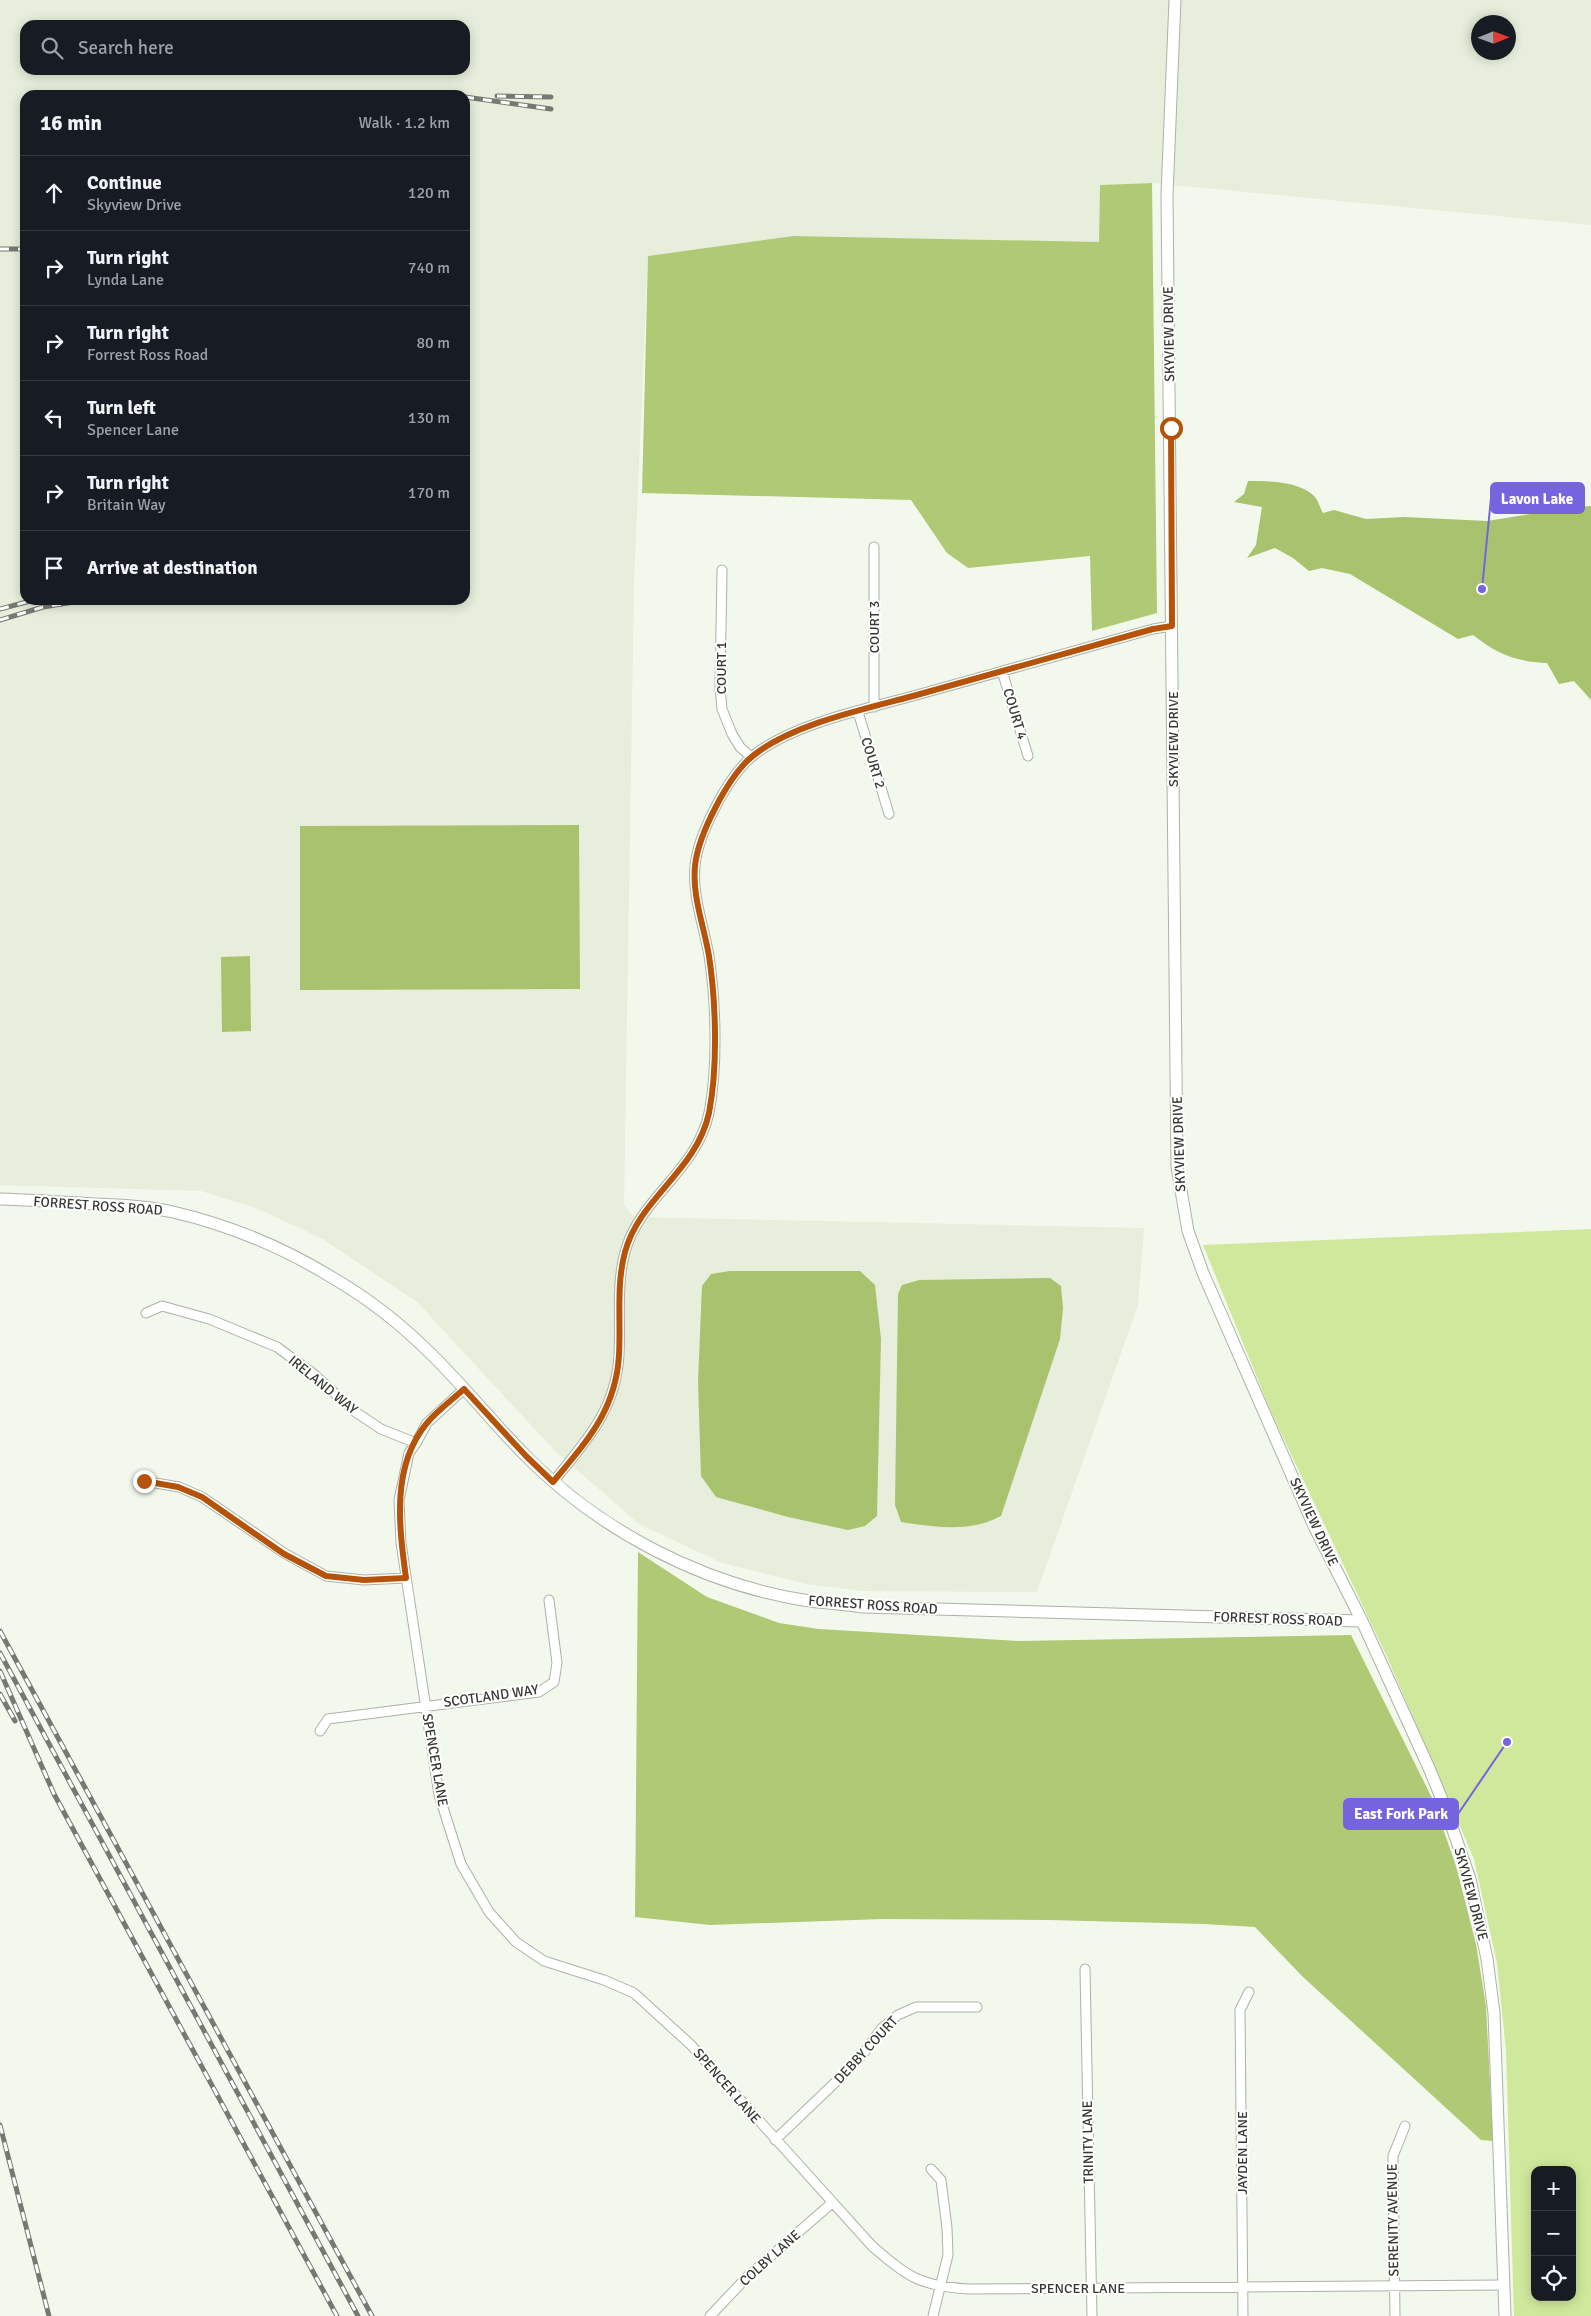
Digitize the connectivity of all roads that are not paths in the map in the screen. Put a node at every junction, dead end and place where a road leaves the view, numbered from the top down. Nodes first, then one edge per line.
1 (1176, 0) edge
2 (874, 548) dead end
3 (722, 570) dead end
4 (1172, 626) junction
5 (1002, 671) junction
6 (874, 707) junction
7 (858, 712) junction
8 (751, 756) junction
9 (1028, 756) dead end
10 (888, 814) dead end
11 (0, 1199) edge
12 (146, 1313) dead end
13 (464, 1389) junction
14 (416, 1443) junction
15 (144, 1481) dead end
16 (553, 1482) junction
17 (406, 1578) junction
18 (549, 1600) dead end
19 (1362, 1621) junction
20 (426, 1706) junction
21 (320, 1731) dead end
22 (1085, 1968) dead end
23 (1249, 1992) dead end
24 (977, 2006) dead end
25 (1405, 2126) dead end
26 (775, 2140) junction
27 (931, 2169) dead end
28 (832, 2203) junction
29 (1504, 2285) junction
30 (1394, 2286) junction
31 (941, 2287) junction
32 (1243, 2287) junction
33 (1091, 2288) junction
34 (710, 2316) edge
35 (933, 2316) edge
36 (1092, 2316) edge
37 (1243, 2316) edge
38 (1394, 2316) edge
39 (1505, 2316) edge

1 - 4 street, SKYVIEW DRIVE
2 - 6 street, COURT 3
3 - 8 street, COURT 1
4 - 5 street
4 - 19 street, SKYVIEW DRIVE
5 - 6 street
5 - 9 street, COURT 4
6 - 7 street
7 - 8 street
7 - 10 street, COURT 2
8 - 16 street
11 - 13 street, FORREST ROSS ROAD
12 - 14 street, IRELAND WAY
13 - 14 street, SPENCER LANE
13 - 16 street, FORREST ROSS ROAD
14 - 17 street, SPENCER LANE
15 - 17 street
16 - 19 street, FORREST ROSS ROAD
17 - 20 street, SPENCER LANE
18 - 20 street, SCOTLAND WAY
19 - 29 street, SKYVIEW DRIVE
20 - 21 street, SCOTLAND WAY
20 - 26 street, SPENCER LANE
22 - 33 street, TRINITY LANE
23 - 32 street, JAYDEN LANE
24 - 26 street, DEBBY COURT
25 - 30 street, SERENITY AVENUE
26 - 28 street, SPENCER LANE
27 - 31 street
28 - 31 street, SPENCER LANE
28 - 34 street, COLBY LANE
29 - 30 street, SPENCER LANE
29 - 39 street, SKYVIEW DRIVE
30 - 32 street, SPENCER LANE
30 - 38 street, SERENITY AVENUE
31 - 33 street, SPENCER LANE
31 - 35 street
32 - 33 street, SPENCER LANE
32 - 37 street, JAYDEN LANE
33 - 36 street, TRINITY LANE

